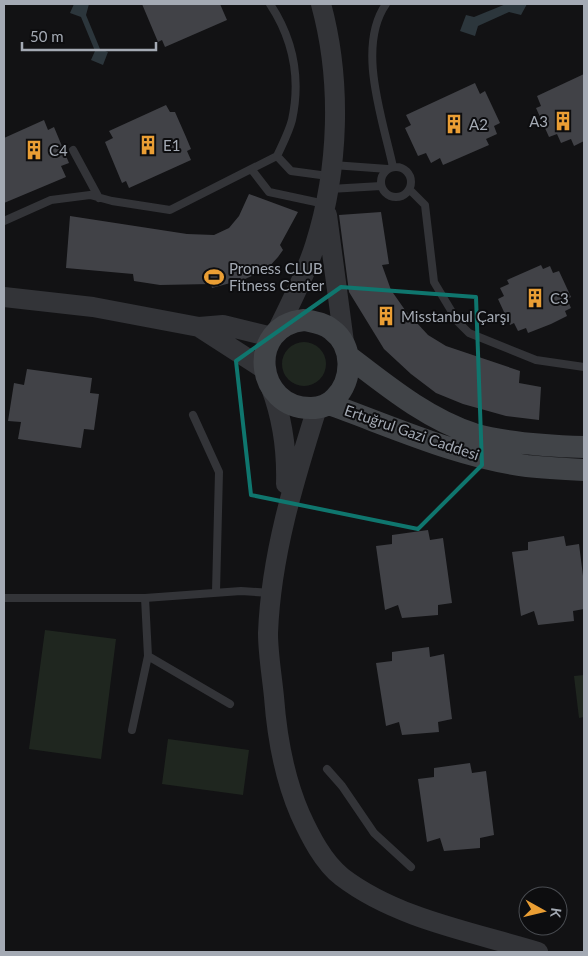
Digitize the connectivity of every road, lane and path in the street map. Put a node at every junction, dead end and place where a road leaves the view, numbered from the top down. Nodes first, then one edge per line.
1 (270, 4) edge
2 (321, 4) edge
3 (386, 4) edge
4 (73, 150) dead end
5 (277, 156) junction
6 (390, 168) junction
7 (252, 170) junction
8 (329, 184) junction
9 (381, 186) junction
10 (410, 190) junction
11 (98, 198) junction
12 (4, 222) edge
13 (4, 297) edge
14 (199, 327) junction
15 (275, 333) junction
16 (346, 349) junction
17 (584, 367) edge
18 (267, 379) junction
19 (323, 406) junction
20 (193, 415) dead end
21 (584, 447) edge
22 (584, 470) edge
23 (285, 513) junction
24 (216, 592) junction
25 (272, 593) junction
26 (4, 598) edge
27 (145, 598) junction
28 (148, 656) junction
29 (230, 704) dead end
30 (132, 730) dead end
31 (327, 769) dead end
32 (411, 866) dead end
33 (538, 952) edge

1 - 5 lane
2 - 8 street
3 - 6 lane
4 - 11 lane
5 - 7 lane
5 - 8 lane
6 - 8 lane
6 - 9 lane
6 - 10 lane
7 - 8 lane
7 - 11 lane
8 - 9 lane
8 - 15 street
8 - 16 street
9 - 10 lane
10 - 17 lane
11 - 12 lane
13 - 14 street
14 - 15 street
14 - 18 street
15 - 16 main road
15 - 18 main road
16 - 19 main road
16 - 21 main road, Ertuğrul Gazi Caddesi
18 - 19 main road
18 - 23 street
19 - 22 main road, Ertuğrul Gazi Caddesi
19 - 23 street
20 - 24 lane
23 - 25 street
24 - 25 lane
24 - 27 lane
25 - 33 street
26 - 27 lane
27 - 28 lane
28 - 29 lane
28 - 30 lane
31 - 32 lane

